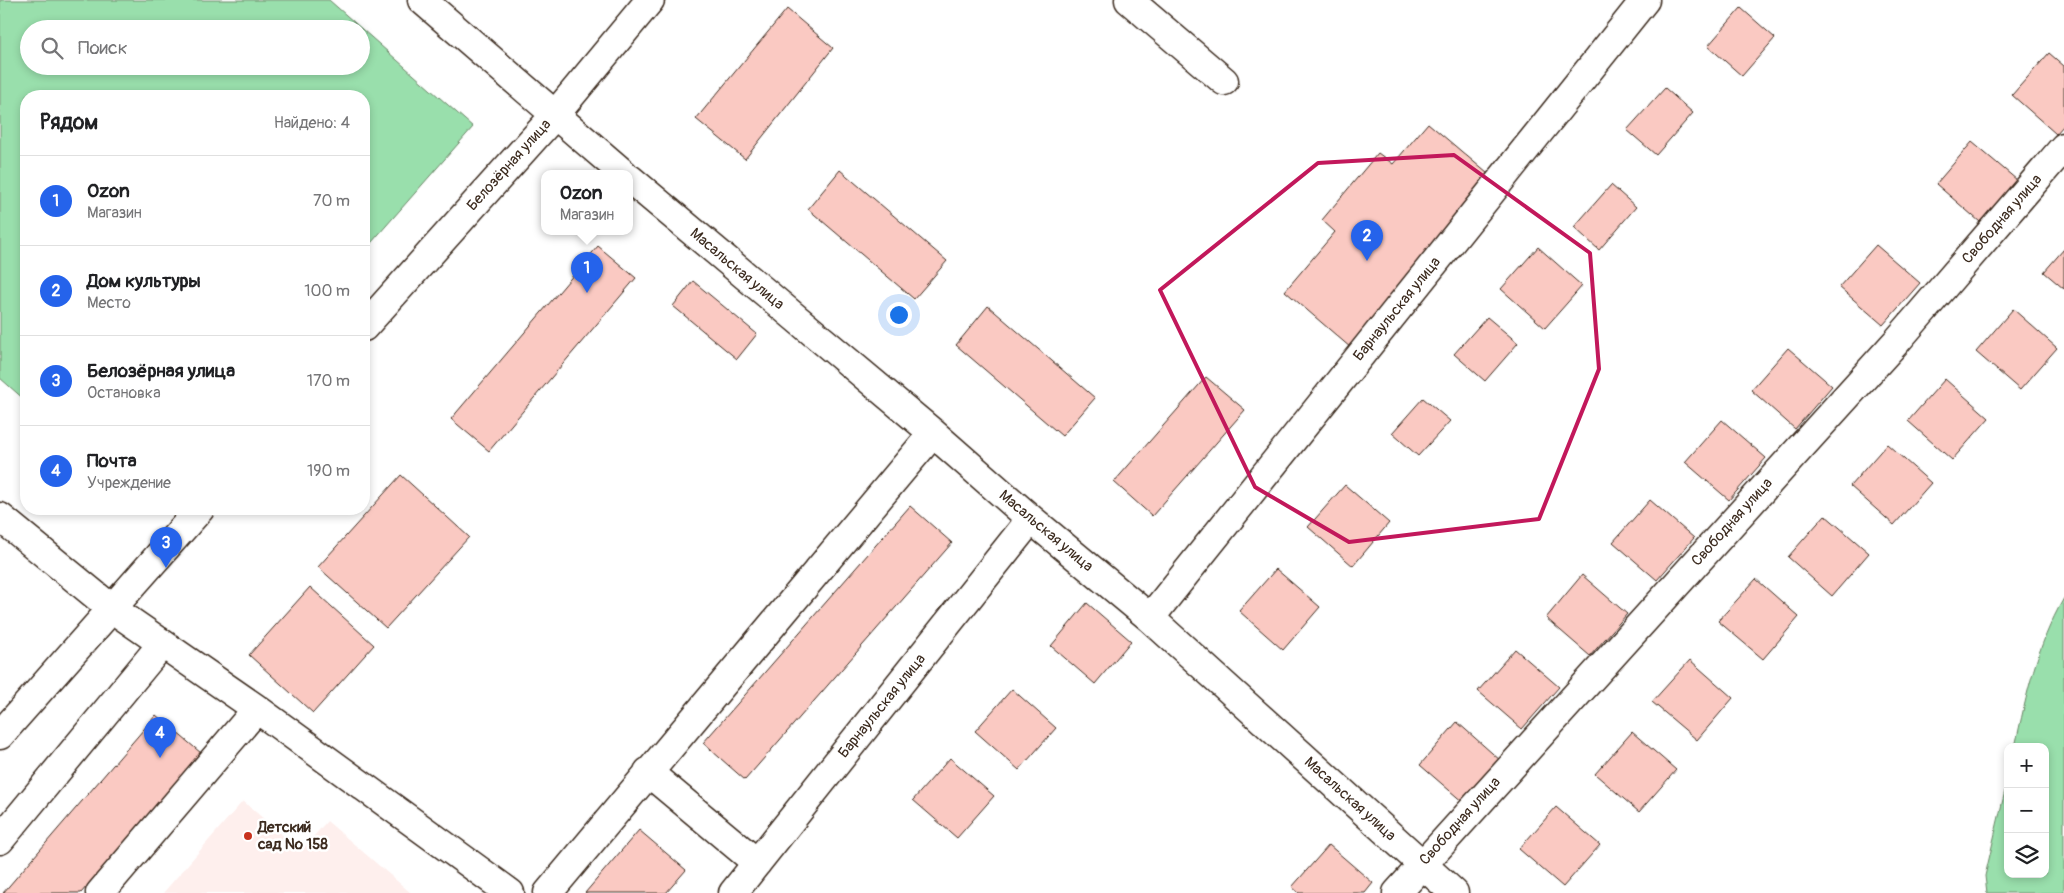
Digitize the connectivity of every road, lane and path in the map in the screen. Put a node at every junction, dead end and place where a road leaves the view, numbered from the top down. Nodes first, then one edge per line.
1 (422, 0) edge
2 (650, 0) edge
3 (1128, 0) edge
4 (1644, 0) edge
5 (1224, 81) dead end
6 (554, 116) junction
7 (2064, 147) edge
8 (619, 170) edge
9 (633, 182) edge
10 (370, 320) edge
11 (933, 433) junction
12 (195, 515) edge
13 (0, 517) edge
14 (1031, 519) junction
15 (111, 608) junction
16 (1150, 618) junction
17 (162, 644) junction
18 (257, 709) junction
19 (0, 735) edge
20 (648, 772) junction
21 (0, 840) edge
22 (757, 863) junction
23 (1421, 864) junction
24 (100, 893) edge
25 (510, 893) edge
26 (548, 893) edge
27 (733, 893) edge
28 (1397, 893) edge
29 (1454, 893) edge

1 - 6 street
2 - 6 street, Белозёрная улица
3 - 5 street
4 - 16 street, Барнаульская улица
6 - 8 street
6 - 10 street, Белозёрная улица
7 - 23 street, Свободная улица
9 - 11 street, Масальская улица
11 - 14 street, Масальская улица
11 - 20 street
12 - 15 street
13 - 15 street
14 - 16 street, Масальская улица
14 - 22 street, Барнаульская улица
15 - 17 street
15 - 19 street
16 - 23 street, Масальская улица
17 - 18 street
17 - 21 street
18 - 24 street
18 - 25 street
20 - 22 street
20 - 26 street
22 - 27 street, Барнаульская улица
23 - 28 street, Свободная улица
23 - 29 street, Масальская улица

